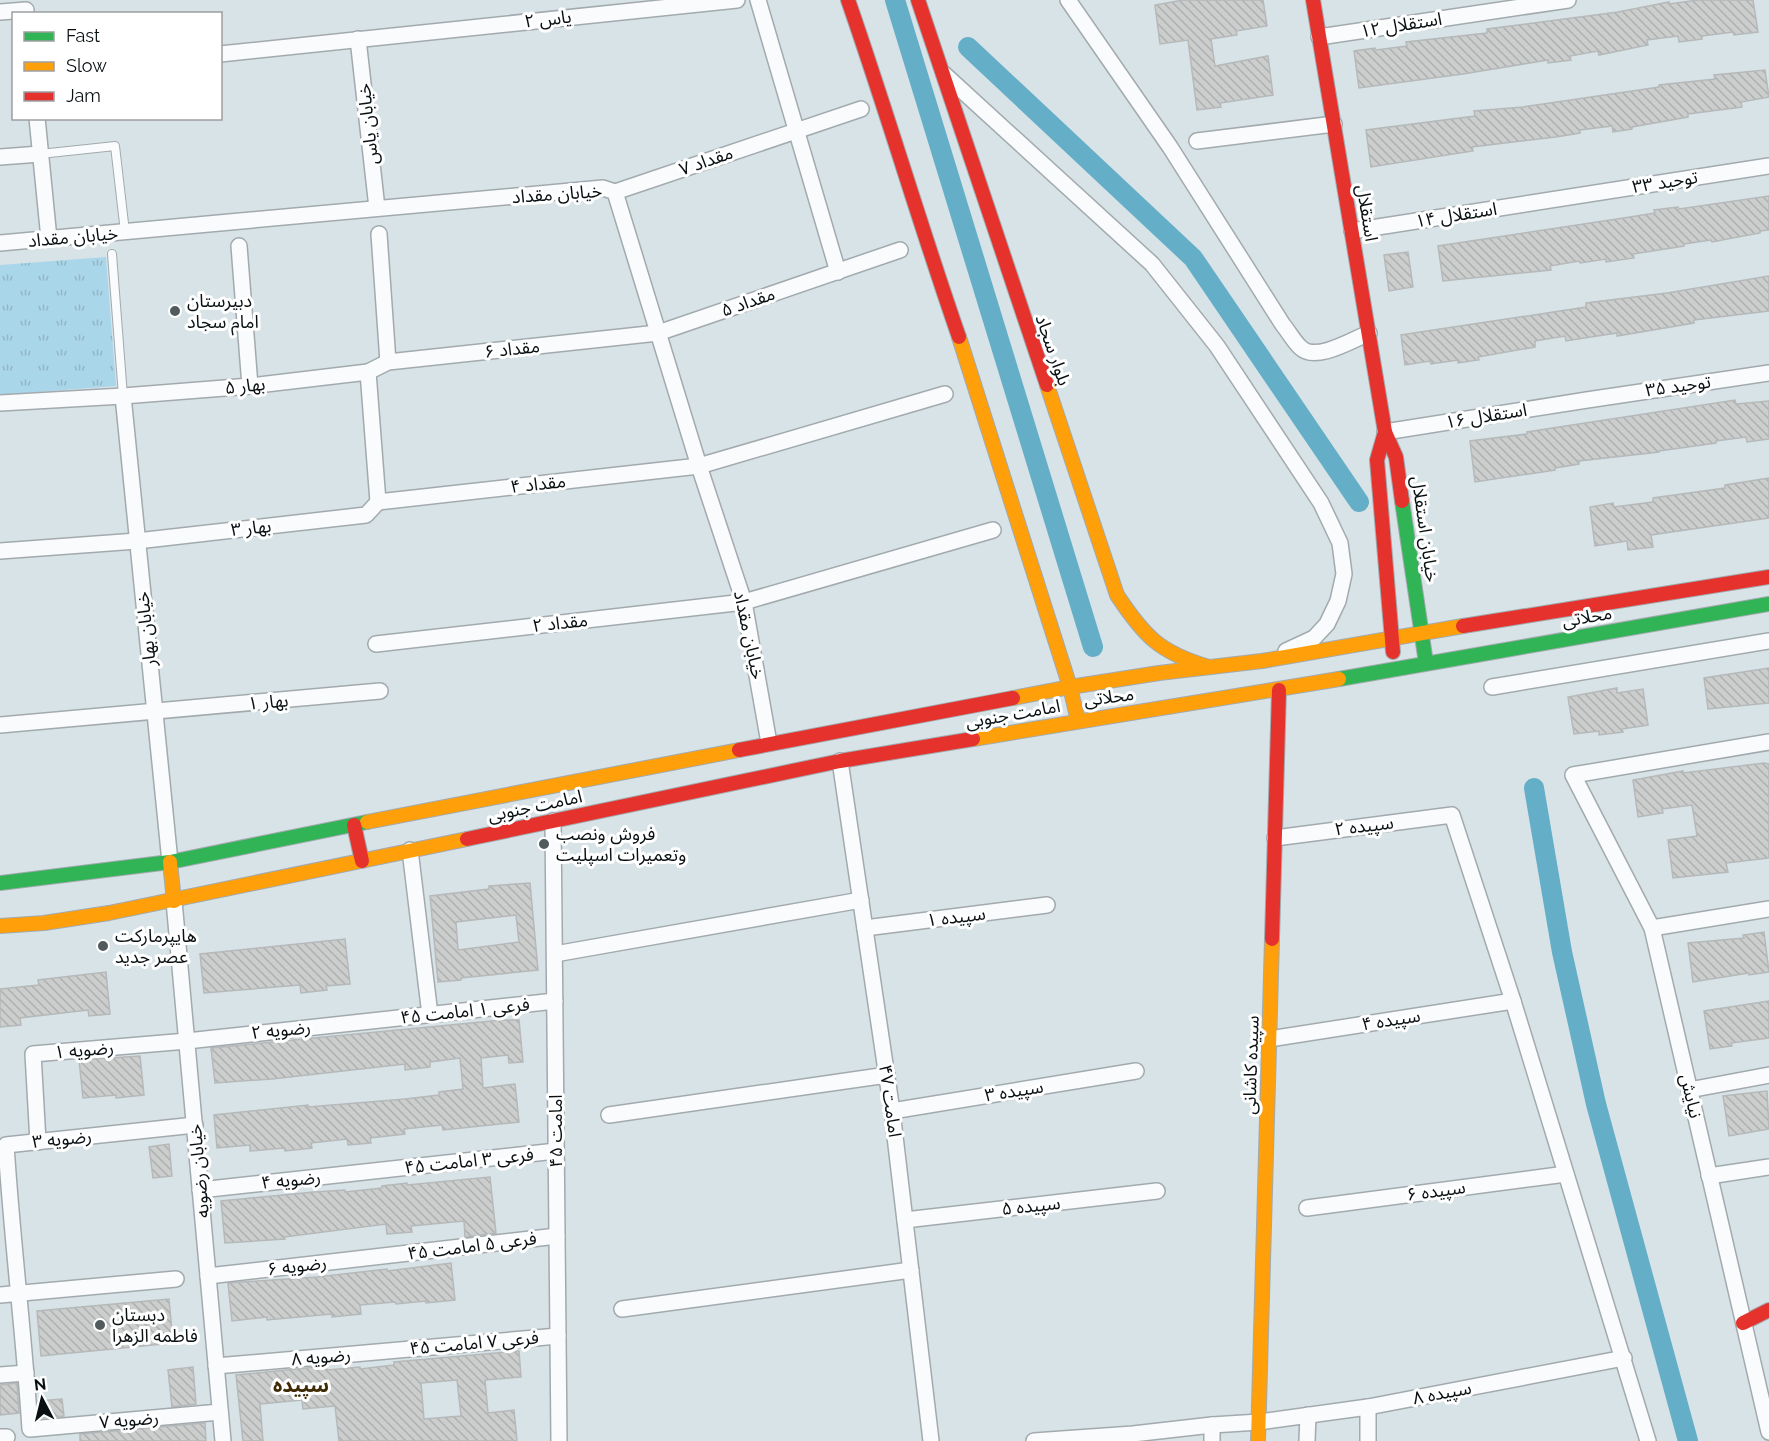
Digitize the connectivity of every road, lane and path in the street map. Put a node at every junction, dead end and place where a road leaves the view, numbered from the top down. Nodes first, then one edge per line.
1 (737, 0) edge
2 (758, 0) edge
3 (848, 0) edge
4 (918, 0) edge
5 (1068, 0) edge
6 (1313, 0) edge
7 (1568, 0) edge
8 (1518, 4) edge
9 (26, 8) edge
10 (0, 12) edge
11 (1319, 37) junction
12 (358, 39) junction
13 (222, 54) edge
14 (941, 71) junction
15 (861, 109) dead end
16 (37, 120) edge
17 (1334, 124) junction
18 (796, 129) junction
19 (1197, 141) dead end
20 (40, 153) junction
21 (0, 157) edge
22 (1769, 166) edge
23 (615, 192) junction
24 (1561, 199) joint
25 (377, 208) junction
26 (1352, 231) junction
27 (125, 232) junction
28 (379, 234) dead end
29 (49, 239) junction
30 (0, 243) edge
31 (239, 246) dead end
32 (900, 250) dead end
33 (112, 254) dead end
34 (838, 272) junction
35 (658, 333) junction
36 (1369, 333) junction
37 (388, 362) junction
38 (368, 372) junction
39 (1769, 373) edge
40 (250, 386) junction
41 (945, 394) dead end
42 (123, 396) junction
43 (1587, 400) joint
44 (0, 403) edge
45 (1385, 432) junction
46 (699, 466) junction
47 (378, 502) junction
48 (993, 530) dead end
49 (137, 541) junction
50 (0, 551) edge
51 (1769, 577) edge
52 (744, 602) junction
53 (1769, 604) edge
54 (1421, 633) junction
55 (1392, 639) junction
56 (1769, 641) edge
57 (376, 644) dead end
58 (1262, 662) junction
59 (1426, 663) junction
60 (1209, 667) junction
61 (1396, 669) junction
62 (1070, 687) junction
63 (1492, 687) dead end
64 (1279, 690) junction
65 (380, 691) dead end
66 (154, 712) junction
67 (1078, 721) junction
68 (0, 725) edge
69 (1769, 742) edge
70 (773, 759) junction
71 (840, 761) junction
72 (554, 821) junction
73 (354, 825) junction
74 (1275, 838) junction
75 (410, 850) junction
76 (362, 861) junction
77 (170, 862) junction
78 (0, 883) edge
79 (861, 900) junction
80 (174, 901) junction
81 (1047, 905) dead end
82 (1769, 909) edge
83 (0, 926) edge
84 (865, 928) junction
85 (1652, 928) junction
86 (555, 954) junction
87 (555, 1001) junction
88 (1513, 1001) junction
89 (430, 1015) junction
90 (376, 1020) joint
91 (1269, 1039) junction
92 (187, 1041) junction
93 (1136, 1071) dead end
94 (887, 1075) junction
95 (1769, 1076) edge
96 (1689, 1090) junction
97 (892, 1111) junction
98 (609, 1115) dead end
99 (195, 1125) junction
100 (38, 1142) junction
101 (556, 1151) junction
102 (1769, 1167) edge
103 (382, 1170) joint
104 (1566, 1174) junction
105 (1709, 1176) junction
106 (200, 1190) junction
107 (1157, 1191) dead end
108 (1307, 1208) dead end
109 (905, 1220) junction
110 (5, 1222) edge
111 (557, 1236) junction
112 (386, 1256) joint
113 (911, 1270) junction
114 (208, 1276) junction
115 (176, 1279) dead end
116 (17, 1293) junction
117 (0, 1295) edge
118 (622, 1309) dead end
119 (1769, 1310) edge
120 (1743, 1323) junction
121 (1769, 1324) edge
122 (558, 1335) junction
123 (391, 1351) joint
124 (1624, 1358) junction
125 (216, 1366) junction
126 (26, 1373) junction
127 (0, 1375) edge
128 (1368, 1407) junction
129 (220, 1412) junction
130 (1308, 1415) junction
131 (1259, 1422) junction
132 (1212, 1425) junction
133 (1769, 1431) edge
134 (1133, 1438) edge
135 (223, 1441) edge
136 (559, 1441) edge
137 (932, 1441) edge
138 (1034, 1441) edge
139 (1212, 1441) edge
140 (1258, 1441) edge
141 (1307, 1441) edge
142 (1368, 1441) edge
143 (1648, 1441) edge

1 - 12 street, یاس ۲
2 - 18 street
3 - 62 main road
4 - 14 main road, بلوار سجاد
5 - 36 street
6 - 11 main road, استقلال
7 - 8 street, استقلال ۱۲
8 - 11 street, استقلال ۱۲
9 - 10 street
11 - 17 main road, استقلال
12 - 13 street, یاس ۲
12 - 25 street, خیابان یاس
14 - 58 street
14 - 60 main road, بلوار سجاد
15 - 18 street, مقداد ۷
16 - 20 street
17 - 19 street
17 - 26 main road, استقلال
18 - 23 street, مقداد ۷
18 - 34 street
20 - 21 street
20 - 27 lane
20 - 29 street
22 - 24 street, توحید ۳۳
23 - 25 street, خیابان مقداد
23 - 35 street, خیابان مقداد
24 - 26 street, استقلال ۱۴
25 - 27 street, خیابان مقداد
26 - 36 main road, استقلال
27 - 29 street, خیابان مقداد
28 - 37 street
29 - 30 street, خیابان مقداد
31 - 40 street
32 - 34 street, مقداد ۵
33 - 42 lane
34 - 35 street, مقداد ۵
35 - 37 street, مقداد ۶
35 - 46 street, خیابان مقداد
36 - 45 main road, استقلال
37 - 38 street, مقداد ۶
38 - 40 street, بهار ۵
38 - 47 street
39 - 43 street, توحید ۳۵
40 - 42 street, بهار ۵
41 - 46 street, مقداد ۴
42 - 44 street, بهار ۵
42 - 49 street, خیابان بهار
43 - 45 street, استقلال ۱۶
45 - 54 main road, خیابان استقلال
45 - 55 main road
46 - 47 street, مقداد ۴
46 - 52 street, خیابان مقداد
47 - 49 street, بهار ۳
48 - 52 street, مقداد ۲
49 - 50 street, بهار ۳
49 - 66 street, خیابان بهار
51 - 54 main road, محلاتی
52 - 57 street, مقداد ۲
52 - 70 street, خیابان مقداد
53 - 59 main road, محلاتی
54 - 55 main road, محلاتی
54 - 59 main road, خیابان استقلال
55 - 58 main road, محلاتی
55 - 61 main road
56 - 63 street
58 - 60 main road, محلاتی
59 - 61 main road, محلاتی
60 - 62 main road, محلاتی
61 - 64 main road, محلاتی
62 - 67 main road, محلاتی
62 - 70 main road
64 - 67 main road, محلاتی
64 - 74 main road, سپیده کاشانی
65 - 66 street, بهار ۱
66 - 68 street, بهار ۱
66 - 77 street, خیابان بهار
67 - 71 main road, امامت جنوبی
69 - 85 street, نیایش
70 - 71 main road, امامت جنوبی
70 - 72 main road, امامت جنوبی
70 - 73 main road
71 - 79 street, امامت ۴۷
72 - 75 main road, امامت جنوبی
72 - 86 street, امامت ۴۵
73 - 76 main road
73 - 77 main road
74 - 88 street, سپیده ۲
74 - 91 main road, سپیده کاشانی
75 - 76 main road, امامت جنوبی
75 - 89 street
76 - 80 main road, امامت جنوبی
77 - 78 main road
77 - 80 main road
79 - 84 street, امامت ۴۷
79 - 86 street
80 - 83 main road, امامت جنوبی
80 - 92 street, خیابان رضویه
81 - 84 street, سپیده ۱
82 - 85 street
84 - 94 street, امامت ۴۷
85 - 96 street, نیایش
86 - 87 street, امامت ۴۵
87 - 89 street, فرعی ۱ امامت ۴۵
87 - 101 street, امامت ۴۵
88 - 91 street, سپیده ۴
88 - 104 street
89 - 90 street, فرعی ۱ امامت ۴۵
90 - 92 street, رضویه ۲
91 - 131 main road, سپیده کاشانی
92 - 99 street, خیابان رضویه
92 - 100 street, رضویه ۱
93 - 97 street, سپیده ۳
94 - 97 street, امامت ۴۷
94 - 98 street
95 - 96 street
96 - 105 street, نیایش
97 - 109 street, امامت ۴۷
99 - 100 street, رضویه ۳
99 - 106 street, خیابان رضویه
100 - 110 street, رضویه ۳
101 - 103 street, فرعی ۳ امامت ۴۵
101 - 111 street, امامت ۴۵
102 - 105 street
103 - 106 street, رضویه ۴
104 - 108 street, سپیده ۶
104 - 124 street
105 - 120 street, نیایش
106 - 114 street, خیابان رضویه
107 - 109 street, سپیده ۵
109 - 113 street, امامت ۴۷
110 - 116 street, رضویه ۳
111 - 112 street, فرعی ۵ امامت ۴۵
111 - 122 street, امامت ۴۵
112 - 114 street, رضویه ۶
113 - 118 street
113 - 137 street, امامت ۴۷
114 - 125 street, خیابان رضویه
115 - 116 street
116 - 117 street
116 - 126 street, رضویه ۷
119 - 120 main road
120 - 121 main road
120 - 133 street, نیایش
122 - 123 street, فرعی ۷ امامت ۴۵
122 - 136 street, امامت ۴۵
123 - 125 street, رضویه ۸
124 - 128 street, سپیده ۸
124 - 143 street
125 - 129 street, خیابان رضویه
126 - 127 street
126 - 129 street, رضویه ۷
128 - 130 street, سپیده ۸
128 - 142 street
129 - 135 street, خیابان رضویه
130 - 131 street, سپیده ۸
130 - 141 street
131 - 132 street, سپیده ۸
131 - 140 main road, سپیده کاشانی
132 - 134 street, سپیده ۸
132 - 139 street
134 - 138 street, سپیده ۸

